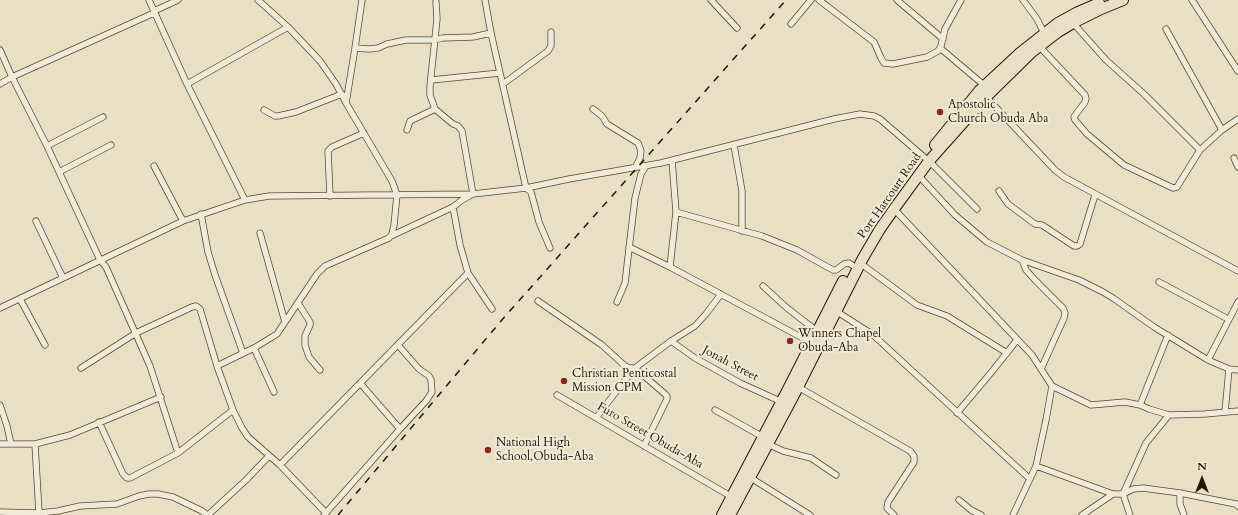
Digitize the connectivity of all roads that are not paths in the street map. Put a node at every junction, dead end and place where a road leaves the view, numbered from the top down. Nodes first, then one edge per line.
1 (148, 0) edge
2 (178, 0) edge
3 (258, 0) edge
4 (362, 0) edge
5 (485, 0) edge
6 (711, 0) edge
7 (811, 0) edge
8 (819, 0) edge
9 (897, 0) edge
10 (961, 0) edge
11 (1022, 0) edge
12 (1107, 0) edge
13 (1124, 0) edge
14 (1192, 0) edge
15 (436, 2) dead end
16 (154, 12) junction
17 (1073, 23) junction
18 (791, 24) dead end
19 (288, 27) junction
20 (737, 28) dead end
21 (1166, 30) dead end
22 (551, 32) dead end
23 (490, 33) junction
24 (1044, 33) junction
25 (943, 39) junction
26 (435, 40) junction
27 (1039, 46) junction
28 (355, 48) junction
29 (940, 48) junction
30 (0, 50) edge
31 (1238, 71) edge
32 (500, 73) junction
33 (12, 78) junction
34 (431, 80) junction
35 (0, 84) edge
36 (187, 84) junction
37 (503, 84) junction
38 (985, 86) junction
39 (342, 94) junction
40 (986, 97) junction
41 (346, 104) junction
42 (435, 108) junction
43 (593, 109) dead end
44 (264, 110) dead end
45 (103, 117) dead end
46 (1238, 119) edge
47 (406, 130) dead end
48 (1222, 130) junction
49 (364, 133) junction
50 (111, 145) dead end
51 (734, 145) junction
52 (47, 146) junction
53 (1200, 150) junction
54 (1234, 158) dead end
55 (927, 159) junction
56 (672, 160) junction
57 (154, 166) dead end
58 (646, 166) junction
59 (636, 168) junction
60 (1238, 168) edge
61 (59, 172) junction
62 (919, 176) junction
63 (526, 188) junction
64 (905, 188) junction
65 (999, 192) dead end
66 (473, 194) junction
67 (397, 195) junction
68 (1095, 195) junction
69 (330, 196) junction
70 (245, 200) junction
71 (453, 208) junction
72 (894, 209) junction
73 (977, 209) dead end
74 (676, 212) junction
75 (201, 214) junction
76 (183, 221) junction
77 (36, 222) dead end
78 (742, 231) junction
79 (260, 233) dead end
80 (391, 236) junction
81 (629, 247) junction
82 (550, 248) dead end
83 (100, 260) junction
84 (1022, 260) junction
85 (856, 264) junction
86 (670, 267) junction
87 (1238, 271) edge
88 (468, 274) junction
89 (63, 278) junction
90 (1159, 282) dead end
91 (763, 286) dead end
92 (721, 294) junction
93 (20, 299) junction
94 (538, 301) dead end
95 (617, 302) dead end
96 (298, 303) junction
97 (1237, 304) edge
98 (0, 308) edge
99 (492, 309) dead end
100 (836, 311) junction
101 (1228, 319) junction
102 (285, 322) junction
103 (136, 332) junction
104 (818, 332) junction
105 (1168, 335) junction
106 (1017, 340) junction
107 (671, 341) junction
108 (812, 343) junction
109 (45, 345) dead end
110 (398, 345) junction
111 (254, 348) junction
112 (243, 353) junction
113 (1007, 353) junction
114 (1208, 360) junction
115 (217, 366) junction
116 (81, 368) dead end
117 (636, 368) junction
118 (1041, 369) junction
119 (1229, 369) junction
120 (320, 370) dead end
121 (1238, 370) edge
122 (360, 383) junction
123 (1052, 386) junction
124 (798, 387) junction
125 (274, 392) dead end
126 (556, 394) dead end
127 (161, 397) junction
128 (782, 402) junction
129 (0, 405) edge
130 (1140, 405) junction
131 (233, 410) junction
132 (716, 410) dead end
133 (1238, 411) edge
134 (1225, 412) junction
135 (957, 413) junction
136 (1169, 415) junction
137 (596, 418) junction
138 (99, 422) junction
139 (400, 429) junction
140 (766, 441) junction
141 (0, 444) edge
142 (11, 444) junction
143 (35, 444) junction
144 (644, 446) junction
145 (178, 453) junction
146 (269, 456) junction
147 (280, 465) junction
148 (1036, 466) junction
149 (836, 475) dead end
150 (751, 478) junction
151 (1030, 479) junction
152 (1180, 493) junction
153 (1114, 494) junction
154 (1123, 494) junction
155 (732, 497) junction
156 (959, 500) dead end
157 (1237, 504) edge
158 (0, 512) edge
159 (39, 513) junction
160 (59, 513) edge
161 (201, 513) edge
162 (325, 514) edge
163 (207, 515) edge
164 (722, 515) edge
165 (730, 515) edge
166 (810, 515) edge
167 (894, 515) edge
168 (981, 515) edge
169 (1013, 515) edge
170 (1082, 515) edge
171 (1130, 515) edge
172 (1184, 515) edge

1 - 16 street
2 - 16 street
3 - 19 street
4 - 28 street
5 - 23 street
6 - 20 street
7 - 18 street
8 - 29 street
9 - 25 street
10 - 25 street
11 - 24 street
12 - 24 highway, Port Harcourt Road
13 - 17 highway, Port Harcourt Road
14 - 31 street
15 - 26 street
16 - 33 street
16 - 36 street
17 - 27 highway, Port Harcourt Road
17 - 53 street
19 - 36 street
19 - 39 street
21 - 48 street
22 - 37 street
23 - 26 street
23 - 32 street
24 - 38 highway, Port Harcourt Road
25 - 29 street
26 - 28 street
26 - 34 street
27 - 40 highway, Port Harcourt Road
27 - 53 street
28 - 41 street
29 - 38 street
30 - 33 street
32 - 34 street
32 - 37 street
33 - 35 street
33 - 52 street
34 - 42 street
36 - 70 street
37 - 63 street
38 - 55 highway, Port Harcourt Road
39 - 41 street
39 - 44 street
40 - 55 highway, Port Harcourt Road
40 - 68 street
41 - 49 street
42 - 47 street
42 - 66 street
43 - 59 street
45 - 52 street
46 - 48 street
48 - 53 street
49 - 67 street
49 - 69 street
50 - 61 street
51 - 55 street
51 - 56 street
51 - 78 street
52 - 61 street
54 - 60 street
55 - 62 highway, Port Harcourt Road
55 - 64 highway, Port Harcourt Road
55 - 73 street
56 - 58 street
56 - 74 street
57 - 76 street
58 - 59 street
58 - 81 street
59 - 63 street
61 - 83 street
62 - 64 highway, Port Harcourt Road
62 - 84 street
63 - 66 street
63 - 82 street
64 - 72 highway, Port Harcourt Road
64 - 85 highway, Port Harcourt Road
65 - 68 street
66 - 67 street
66 - 71 street
67 - 69 street
67 - 80 street
68 - 87 street
69 - 70 street
70 - 75 street
71 - 80 street
71 - 88 street
72 - 85 highway, Port Harcourt Road
72 - 106 street
74 - 78 street
74 - 86 street
75 - 76 street
75 - 112 street
76 - 83 street
77 - 89 street
78 - 85 street
79 - 102 street
80 - 96 street
81 - 86 street
81 - 95 street
83 - 89 street
83 - 103 street
84 - 105 street
84 - 118 street
85 - 100 highway, Port Harcourt Road
85 - 104 highway, Port Harcourt Road
85 - 113 street
86 - 92 street
88 - 99 street
88 - 110 street
89 - 93 street
90 - 101 street
91 - 104 street
92 - 107 street
92 - 108 street
93 - 98 street
93 - 109 street
94 - 117 street
96 - 102 street
96 - 120 street
97 - 101 street
100 - 124 highway, Port Harcourt Road
100 - 135 street
101 - 114 street
102 - 111 street
103 - 115 street
103 - 116 street
103 - 127 street
104 - 108 highway, Port Harcourt Road
105 - 114 street
105 - 130 street
106 - 113 street
106 - 118 street
107 - 117 street
107 - 128 street, Jonah Street
108 - 128 highway, Port Harcourt Road
110 - 122 street
110 - 139 street
111 - 112 street
111 - 125 street
112 - 115 street
113 - 135 street
114 - 119 street
115 - 131 street
117 - 137 street
117 - 144 street
118 - 123 street
119 - 121 street
119 - 134 street
122 - 139 street
122 - 147 street
123 - 130 street
123 - 148 street
124 - 140 highway, Port Harcourt Road
124 - 167 street
126 - 137 street, Furo Street Obuda-Aba
127 - 138 street
127 - 145 street
128 - 140 highway, Port Harcourt Road
129 - 142 street
130 - 136 street
131 - 145 street
131 - 146 street
132 - 140 street
133 - 134 street
134 - 136 street
135 - 151 street
136 - 154 street
137 - 144 street, Furo Street Obuda-Aba
138 - 143 street
138 - 145 street
139 - 162 street
140 - 149 street
140 - 150 highway, Port Harcourt Road
140 - 155 highway, Port Harcourt Road
141 - 142 street
142 - 143 street
143 - 159 street
144 - 155 street, Furo Street Obuda-Aba
146 - 147 street
146 - 163 street
147 - 162 street
148 - 151 street
148 - 153 street
150 - 165 highway, Port Harcourt Road
150 - 166 street
151 - 169 street
152 - 154 street
152 - 157 street
152 - 172 street
153 - 154 street
153 - 170 street
154 - 171 street
155 - 164 highway, Port Harcourt Road
156 - 168 street
158 - 159 street
159 - 160 street
160 - 161 street
161 - 163 street

